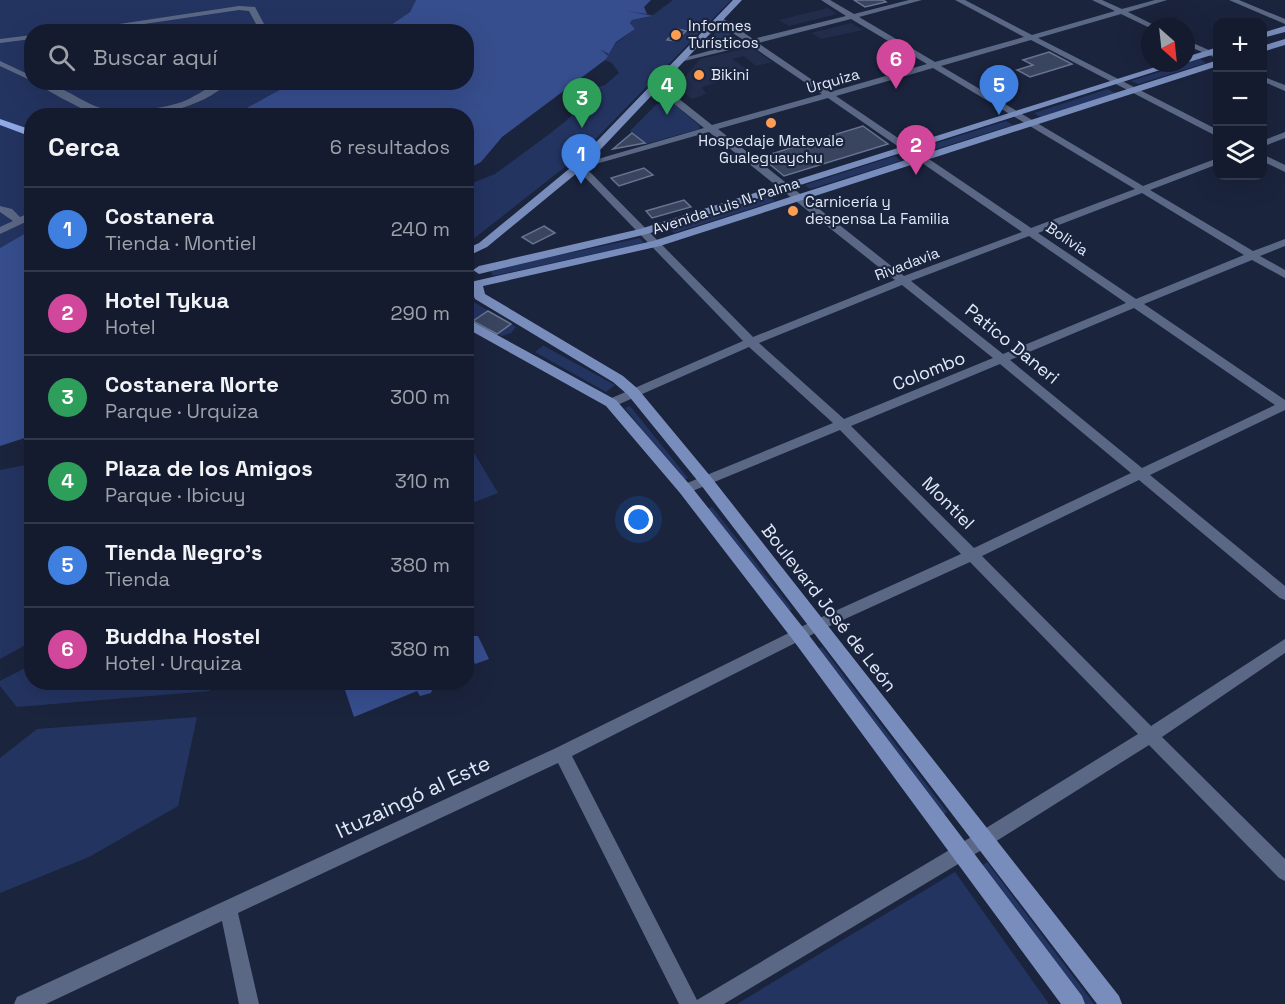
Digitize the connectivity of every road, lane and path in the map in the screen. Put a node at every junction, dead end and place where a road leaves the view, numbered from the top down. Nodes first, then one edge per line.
1 (738, 0) edge
2 (825, 0) edge
3 (918, 0) edge
4 (959, 0) edge
5 (1096, 0) edge
6 (1162, 0) edge
7 (1233, 0) edge
8 (255, 4) edge
9 (1122, 12) junction
10 (852, 16) junction
11 (719, 20) junction
12 (1141, 21) edge
13 (1285, 22) edge
14 (126, 24) edge
15 (260, 24) edge
16 (1285, 28) edge
17 (1267, 35) edge
18 (24, 38) edge
19 (1032, 38) junction
20 (0, 41) edge
21 (751, 41) junction
22 (1285, 42) edge
23 (1195, 45) edge
24 (1267, 48) edge
25 (1213, 52) edge
26 (1213, 53) edge
27 (1195, 58) edge
28 (680, 60) junction
29 (0, 63) edge
30 (937, 65) junction
31 (1213, 65) edge
32 (1150, 72) edge
33 (24, 75) edge
34 (1267, 80) edge
35 (1116, 83) junction
36 (656, 85) junction
37 (1285, 88) edge
38 (55, 90) edge
39 (215, 90) edge
40 (1131, 91) junction
41 (832, 96) junction
42 (92, 108) edge
43 (174, 108) edge
44 (1016, 113) junction
45 (0, 122) edge
46 (1033, 123) junction
47 (711, 129) junction
48 (24, 131) edge
49 (1213, 132) edge
50 (1285, 135) edge
51 (1267, 142) edge
52 (907, 147) junction
53 (923, 158) junction
54 (1267, 159) edge
55 (1213, 163) edge
56 (579, 166) junction
57 (1285, 169) edge
58 (785, 186) junction
59 (1143, 190) junction
60 (800, 198) junction
61 (0, 209) edge
62 (24, 219) edge
63 (19, 221) junction
64 (0, 231) edge
65 (643, 232) junction
66 (1031, 232) junction
67 (1285, 243) edge
68 (656, 244) junction
69 (483, 245) junction
70 (474, 250) edge
71 (1253, 256) junction
72 (1285, 275) edge
73 (474, 276) edge
74 (903, 281) junction
75 (1135, 303) junction
76 (474, 326) edge
77 (751, 342) junction
78 (1003, 360) junction
79 (633, 392) junction
80 (611, 403) junction
81 (1285, 406) edge
82 (843, 425) junction
83 (1142, 474) junction
84 (706, 481) junction
85 (685, 489) junction
86 (972, 555) junction
87 (1285, 594) edge
88 (818, 625) junction
89 (799, 635) junction
90 (1285, 645) edge
91 (1151, 735) junction
92 (562, 753) junction
93 (984, 839) junction
94 (962, 852) junction
95 (1285, 872) edge
96 (228, 908) junction
97 (24, 1004) edge
98 (249, 1004) edge
99 (689, 1004) edge
100 (705, 1004) edge
101 (1074, 1004) edge
102 (1111, 1004) edge

1 - 11 main road
2 - 10 street
3 - 10 street
4 - 19 street
5 - 9 street
6 - 9 street, Urquiza
7 - 13 street
8 - 14 street
8 - 15 street
9 - 12 street
9 - 19 street, Urquiza
10 - 21 street
10 - 30 street
11 - 21 street, Bolivia
11 - 28 main road
16 - 17 main road
18 - 20 street
19 - 30 street, Urquiza
19 - 35 street
21 - 28 street
21 - 41 street, Bolivia
22 - 24 main road
23 - 25 street
26 - 27 main road
28 - 36 main road
29 - 33 street
30 - 41 street, Urquiza
30 - 44 street
31 - 40 main road, Avenida Luis N. Palma
32 - 35 main road, Avenida Luis N. Palma
34 - 37 street
35 - 40 street
35 - 44 main road, Avenida Luis N. Palma
36 - 47 street, Patico Daneri
36 - 56 main road
38 - 42 street
39 - 43 street
40 - 46 main road, Avenida Luis N. Palma
40 - 49 street
41 - 47 street, Urquiza
41 - 52 street, Bolivia
44 - 46 street
44 - 52 main road, Avenida Luis N. Palma
45 - 48 main road
46 - 53 main road, Avenida Luis N. Palma
46 - 59 street
47 - 56 street, Urquiza
47 - 58 street, Patico Daneri
50 - 51 street
52 - 53 street, Bolivia
52 - 58 main road, Avenida Luis N. Palma
53 - 60 main road, Avenida Luis N. Palma
53 - 66 street, Bolivia
54 - 57 street
55 - 59 street, Rivadavia
56 - 65 street, Montiel
56 - 69 main road
58 - 60 street, Patico Daneri
58 - 65 main road, Avenida Luis N. Palma
59 - 66 street, Rivadavia
59 - 71 street
60 - 68 main road, Avenida Luis N. Palma
60 - 74 street, Patico Daneri
61 - 63 street
62 - 63 street
63 - 64 street
65 - 68 street, Montiel
65 - 73 main road, Avenida Luis N. Palma
66 - 74 street, Rivadavia
66 - 75 street, Bolivia
67 - 71 street, Colombo
68 - 73 main road, Avenida Luis N. Palma
68 - 77 street, Montiel
69 - 70 main road
69 - 73 main road
71 - 72 street
71 - 75 street, Colombo
73 - 79 main road, Boulevard José de León
74 - 77 street, Rivadavia
74 - 78 street, Patico Daneri
75 - 78 street, Colombo
75 - 81 street, Bolivia
76 - 80 main road
77 - 79 street, Rivadavia
77 - 82 street, Montiel
78 - 82 street, Colombo
78 - 83 street, Patico Daneri
79 - 80 street, Rivadavia
79 - 84 main road, Boulevard José de León
80 - 85 main road
81 - 83 street, Ituzaingó al Este
82 - 84 street, Colombo
82 - 86 street, Montiel
83 - 86 street, Ituzaingó al Este
83 - 87 street, Patico Daneri
84 - 85 street, Colombo
84 - 88 main road, Boulevard José de León
85 - 89 main road
86 - 88 street, Ituzaingó al Este
86 - 91 street, Montiel
88 - 89 street, Ituzaingó al Este
88 - 93 main road, Boulevard José de León
89 - 92 street, Ituzaingó al Este
89 - 94 main road
90 - 91 street
91 - 93 street
91 - 95 street, Montiel
92 - 96 street, Ituzaingó al Este
92 - 99 street
93 - 94 street
93 - 102 main road, Boulevard José de León
94 - 100 street
94 - 101 main road
96 - 97 street, Ituzaingó al Este
96 - 98 street

